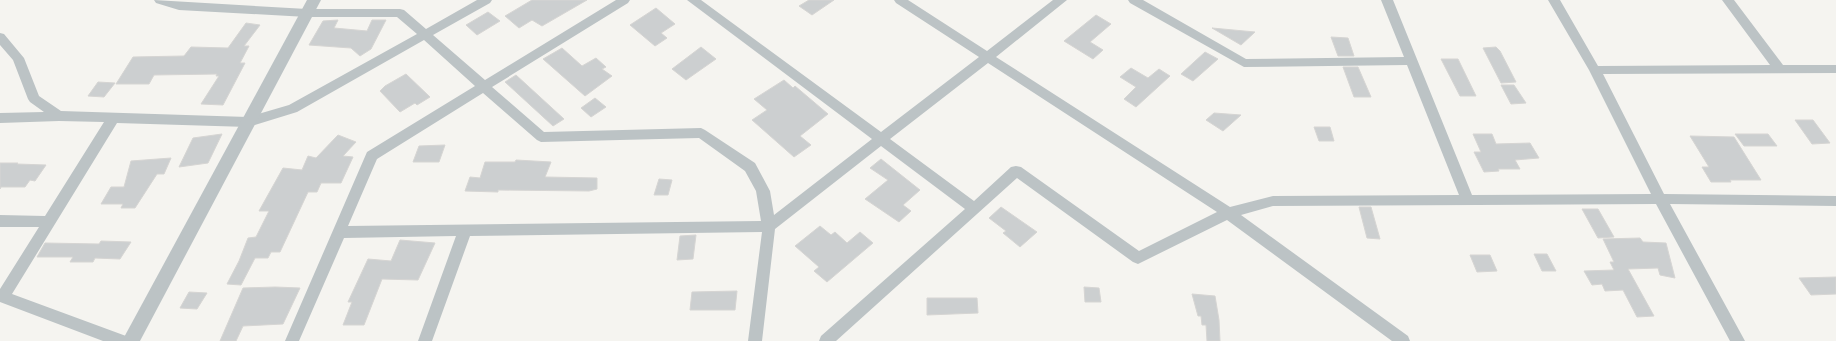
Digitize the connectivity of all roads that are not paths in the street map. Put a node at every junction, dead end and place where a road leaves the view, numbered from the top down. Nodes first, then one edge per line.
1 (160, 0) edge
2 (486, 0) edge
3 (624, 0) edge
4 (694, 0) edge
5 (900, 0) edge
6 (1061, 0) edge
7 (1134, 0) edge
8 (1387, 0) edge
9 (1554, 0) edge
10 (1728, 0) edge
11 (310, 6) edge
12 (426, 34) junction
13 (0, 37) edge
14 (987, 57) junction
15 (1412, 61) junction
16 (1780, 69) junction
17 (1836, 69) edge
18 (1595, 70) junction
19 (484, 86) junction
20 (59, 116) junction
21 (0, 118) edge
22 (113, 118) junction
23 (248, 122) junction
24 (881, 139) junction
25 (1660, 199) junction
26 (1468, 200) junction
27 (1836, 201) edge
28 (974, 208) junction
29 (1228, 213) junction
30 (0, 221) edge
31 (49, 222) junction
32 (769, 226) junction
33 (465, 230) junction
34 (339, 232) junction
35 (1, 297) edge
36 (121, 341) edge
37 (131, 341) edge
38 (292, 341) edge
39 (425, 341) edge
40 (755, 341) edge
41 (826, 341) edge
42 (1402, 341) edge
43 (1738, 341) edge

1 - 11 street
2 - 12 street
3 - 19 street
4 - 24 street
5 - 14 street
6 - 14 street
7 - 15 street
8 - 15 street
9 - 18 street
10 - 16 street
11 - 12 street
11 - 23 street
12 - 19 street
12 - 23 street
13 - 20 street
14 - 24 street
14 - 29 street
15 - 26 street
16 - 17 street
16 - 18 street
18 - 25 street
19 - 32 street
19 - 34 street
20 - 21 street
20 - 22 street
22 - 23 street
22 - 31 street
23 - 37 street
24 - 28 street
24 - 32 street
25 - 26 street
25 - 27 street
25 - 43 street
26 - 29 street
28 - 29 street
28 - 41 street
29 - 42 street
30 - 31 street
31 - 35 street
32 - 33 street
32 - 40 street
33 - 34 street
33 - 39 street
34 - 38 street
35 - 36 street

